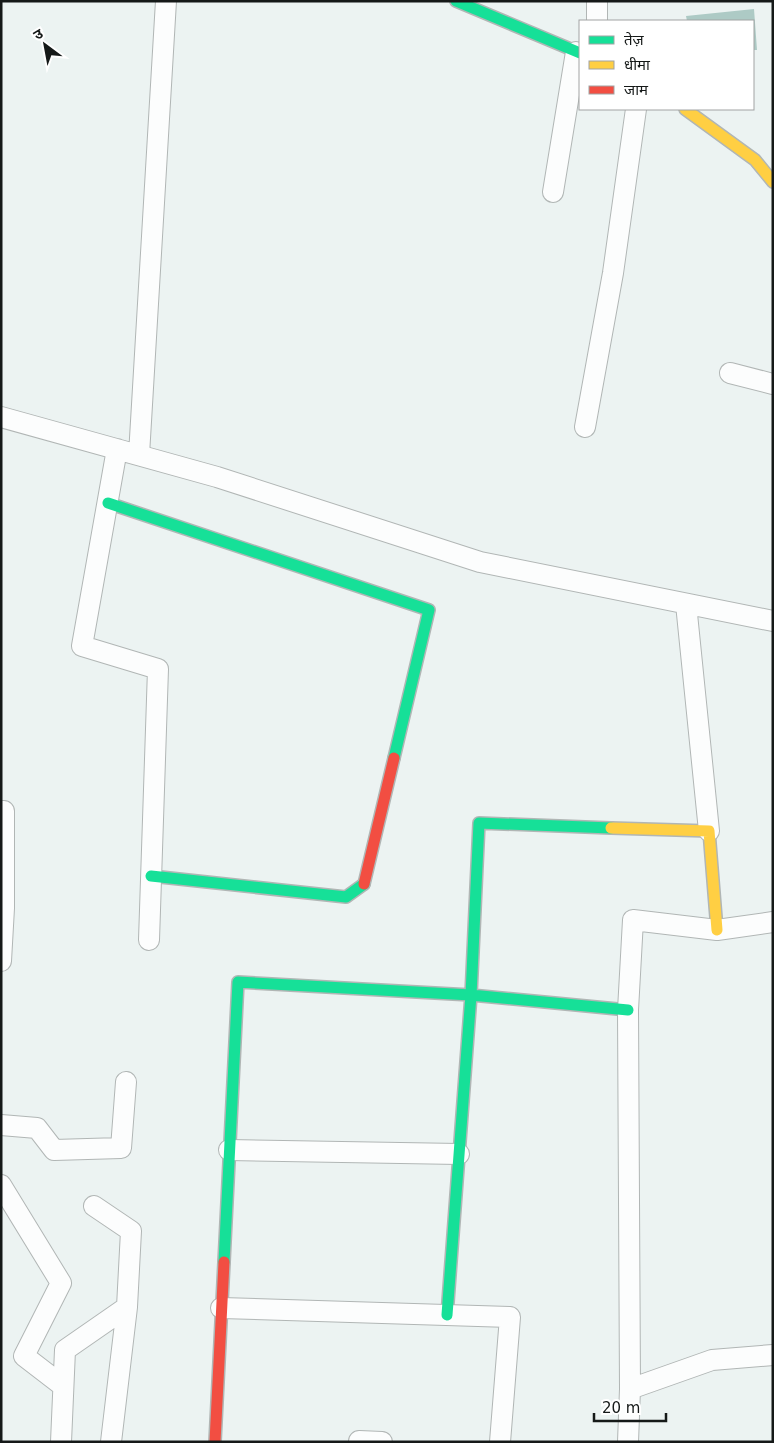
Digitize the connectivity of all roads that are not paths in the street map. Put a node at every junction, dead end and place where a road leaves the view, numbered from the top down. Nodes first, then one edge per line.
1 (166, 1) edge
2 (456, 1) edge
3 (597, 1) edge
4 (597, 20) edge
5 (578, 52) edge
6 (636, 110) edge
7 (686, 110) edge
8 (773, 182) edge
9 (553, 192) dead end
10 (730, 373) dead end
11 (773, 384) edge
12 (1, 417) edge
13 (585, 427) dead end
14 (117, 449) junction
15 (139, 455) junction
16 (108, 503) junction
17 (686, 604) junction
18 (773, 621) edge
19 (1, 811) edge
20 (709, 831) junction
21 (152, 876) junction
22 (3, 908) edge
23 (773, 922) edge
24 (717, 930) junction
25 (149, 940) dead end
26 (1, 961) edge
27 (472, 995) junction
28 (628, 1010) junction
29 (126, 1082) dead end
30 (1, 1125) edge
31 (229, 1150) junction
32 (459, 1154) junction
33 (1, 1185) edge
34 (94, 1206) dead end
35 (127, 1307) junction
36 (221, 1308) junction
37 (447, 1315) junction
38 (773, 1354) edge
39 (63, 1386) junction
40 (630, 1389) junction
41 (60, 1442) edge
42 (111, 1442) edge
43 (215, 1442) edge
44 (359, 1442) edge
45 (382, 1442) edge
46 (500, 1442) edge
47 (628, 1442) edge

1 - 15 street
2 - 5 street
3 - 4 street
5 - 9 street
6 - 13 street
7 - 8 street
10 - 11 street
12 - 14 street
14 - 15 street
14 - 16 street
15 - 17 street
16 - 21 street
16 - 21 street
17 - 18 street
17 - 20 street
19 - 22 street
20 - 24 street
20 - 27 street
21 - 25 street
22 - 26 street
23 - 24 street
24 - 28 street
27 - 28 street
27 - 31 street
27 - 32 street
28 - 40 street
29 - 30 street
31 - 32 street
31 - 36 street
32 - 37 street
33 - 39 street
34 - 35 street
35 - 39 street
35 - 42 street
36 - 37 street
36 - 43 street
37 - 46 street
38 - 40 street
39 - 41 street
40 - 47 street
44 - 45 street

